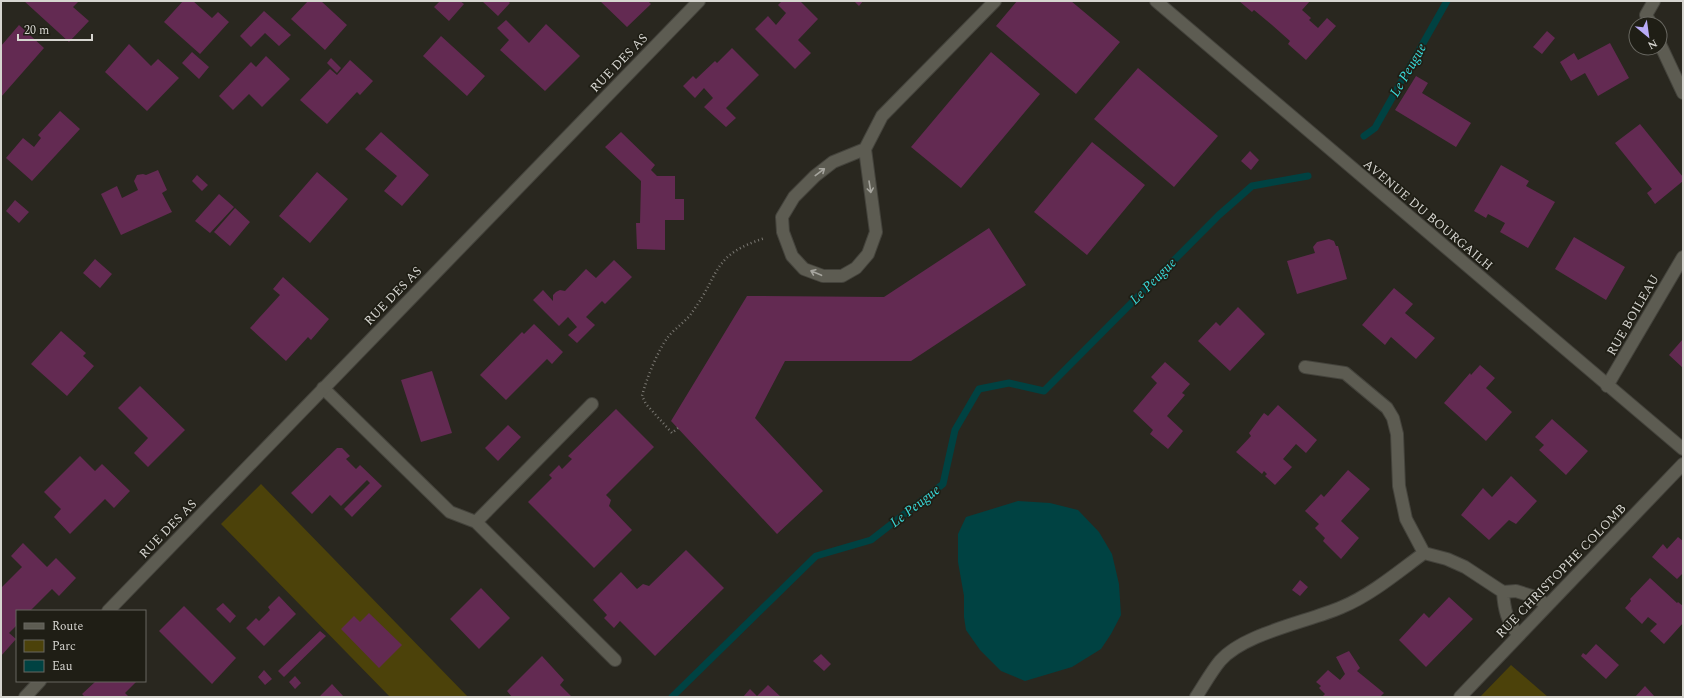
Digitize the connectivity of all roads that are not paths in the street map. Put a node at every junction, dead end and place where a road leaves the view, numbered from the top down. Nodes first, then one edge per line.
1 (699, 1) edge
2 (995, 1) edge
3 (1156, 1) edge
4 (1654, 1) edge
5 (1647, 16) edge
6 (1666, 56) edge
7 (1683, 93) edge
8 (865, 149) junction
9 (1683, 257) edge
10 (1305, 368) dead end
11 (1608, 386) junction
12 (323, 388) junction
13 (592, 404) dead end
14 (1683, 449) edge
15 (1683, 464) edge
16 (476, 522) junction
17 (1424, 553) junction
18 (1503, 592) junction
19 (1547, 606) junction
20 (109, 610) edge
21 (1519, 635) junction
22 (615, 660) dead end
23 (39, 682) edge
24 (25, 697) edge
25 (1196, 697) edge
26 (1460, 697) edge

1 - 12 street, RUE DES AS
2 - 8 street
3 - 11 street, AVENUE DU BOURGAILH
4 - 5 street
6 - 7 street
8 -> 8 street
9 - 11 street, RUE BOILEAU
10 - 17 street
11 - 14 street, AVENUE DU BOURGAILH
12 - 16 street
12 - 20 street, RUE DES AS
13 - 16 street
15 - 19 street, RUE CHRISTOPHE COLOMB
16 - 22 street
17 - 18 street
17 - 25 street
18 - 19 street
18 - 21 street
19 - 21 street, RUE CHRISTOPHE COLOMB
21 - 26 street, RUE CHRISTOPHE COLOMB
23 - 24 street

